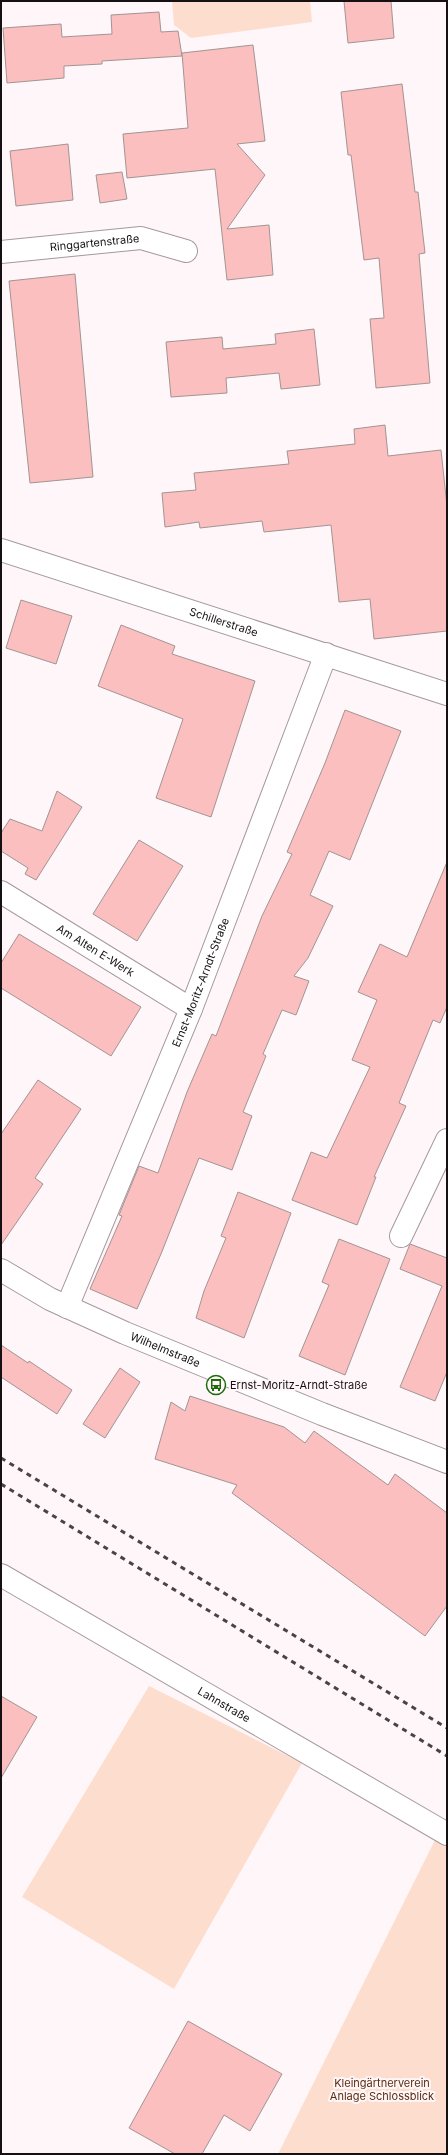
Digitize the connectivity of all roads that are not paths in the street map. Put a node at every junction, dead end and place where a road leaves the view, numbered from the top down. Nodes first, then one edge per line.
1 (186, 251) dead end
2 (1, 252) edge
3 (1, 550) edge
4 (326, 654) junction
5 (447, 694) edge
6 (1, 892) edge
7 (191, 1009) junction
8 (447, 1140) edge
9 (401, 1236) dead end
10 (1, 1270) edge
11 (67, 1307) junction
12 (447, 1462) edge
13 (1, 1574) edge
14 (447, 1834) edge

1 - 2 street, Ringgartenstraße
3 - 4 street, Schillerstraße
4 - 5 street, Schillerstraße
4 - 7 street, Ernst-Moritz-Arndt-Straße
6 - 7 street, Am Alten E-Werk
7 - 11 street, Ernst-Moritz-Arndt-Straße
8 - 9 street
10 - 11 street, Wilhelmstraße
11 - 12 street, Wilhelmstraße
13 - 14 street, Lahnstraße

